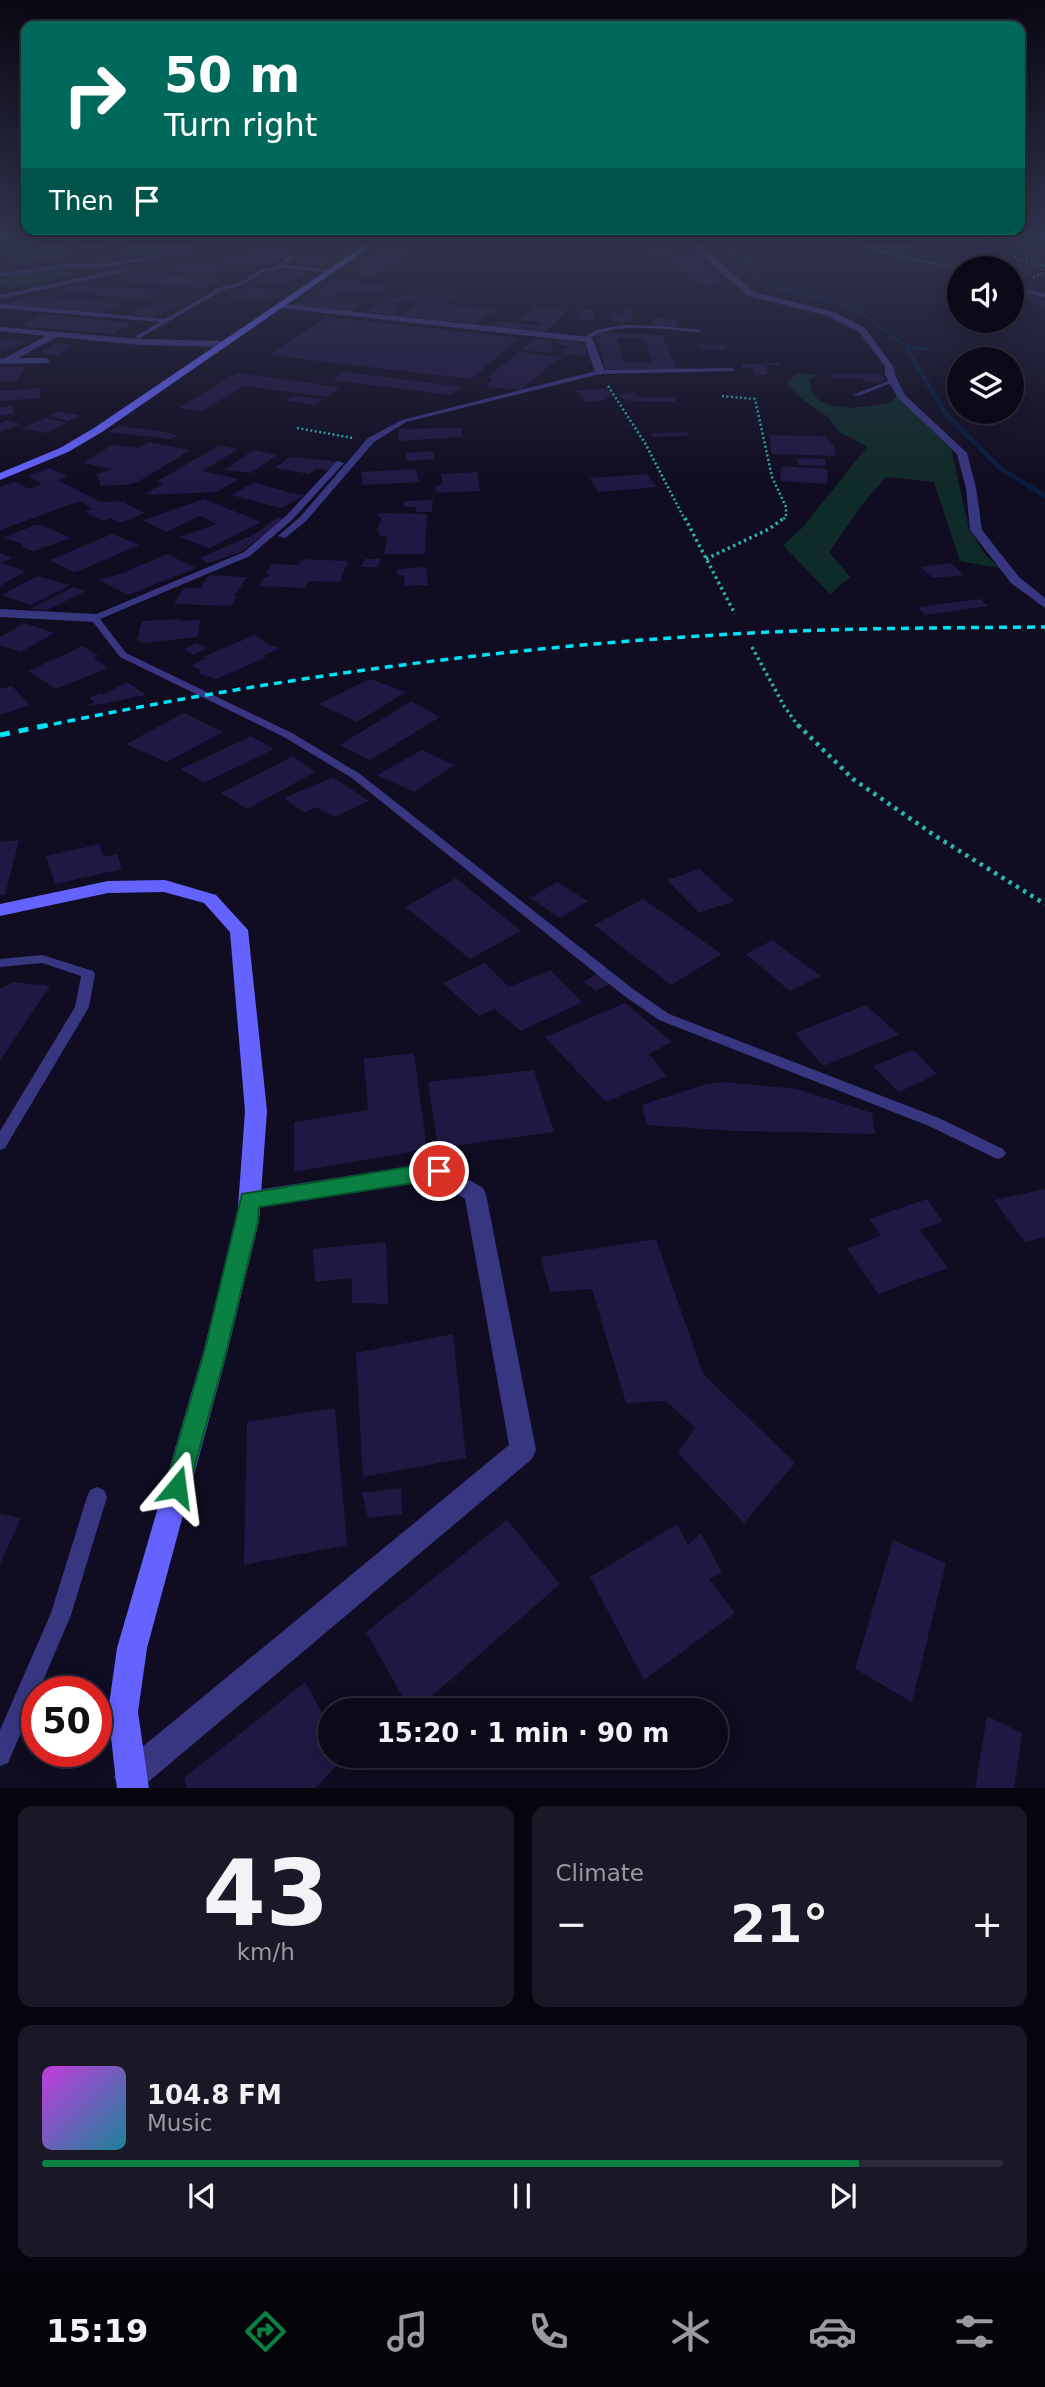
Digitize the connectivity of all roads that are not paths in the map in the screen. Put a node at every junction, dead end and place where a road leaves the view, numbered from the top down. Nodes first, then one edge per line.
1 (150, 319) edge
2 (170, 319) edge
3 (262, 319) edge
4 (403, 319) edge
5 (843, 319) edge
6 (167, 321) junction
7 (0, 329) edge
8 (699, 330) dead end
9 (56, 334) junction
10 (138, 337) dead end
11 (589, 340) junction
12 (226, 344) junction
13 (3, 361) edge
14 (46, 361) dead end
15 (732, 370) dead end
16 (600, 372) junction
17 (893, 381) junction
18 (856, 395) dead end
19 (340, 463) road end
20 (0, 477) edge
21 (274, 542) dead end
22 (1045, 604) edge
23 (0, 613) edge
24 (95, 618) junction
25 (0, 910) edge
26 (0, 963) edge
27 (0, 1144) edge
28 (998, 1153) dead end
29 (249, 1200) junction
30 (97, 1497) dead end
31 (0, 1755) edge
32 (132, 1783) edge

1 - 6 lane
2 - 6 lane
3 - 12 main road
4 - 11 street
5 - 17 street
6 - 10 lane
7 - 9 street
8 - 11 lane
9 - 12 street
9 - 13 street
11 - 16 street
12 - 20 main road
13 - 14 street
15 - 16 lane
16 - 21 lane
17 - 18 lane
17 - 22 street
19 - 24 lane
23 - 24 street
24 - 28 lane
25 - 29 main road
26 - 27 lane
29 - 32 main road
29 - 32 street
30 - 31 lane

